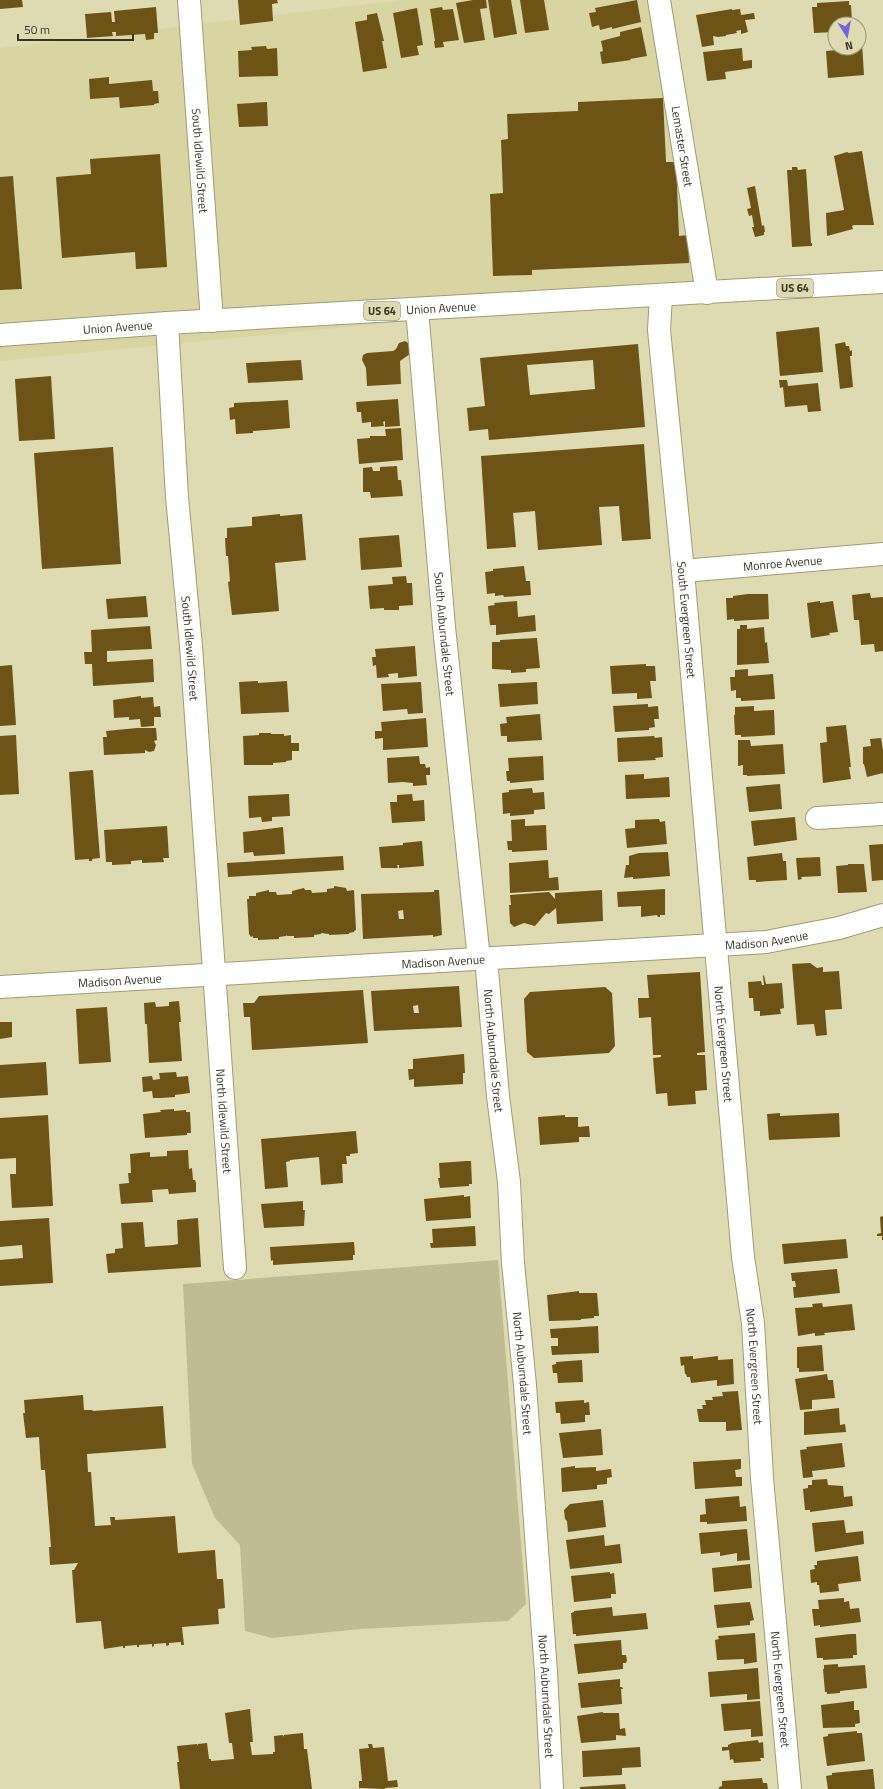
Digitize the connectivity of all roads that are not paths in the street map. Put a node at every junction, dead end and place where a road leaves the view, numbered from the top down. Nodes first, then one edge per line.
1 (189, 0) edge
2 (659, 0) edge
3 (883, 282) edge
4 (707, 293) junction
5 (662, 296) junction
6 (417, 309) junction
7 (212, 320) junction
8 (167, 323) junction
9 (0, 335) edge
10 (883, 554) edge
11 (683, 571) junction
12 (883, 814) edge
13 (818, 818) dead end
14 (883, 915) edge
15 (716, 945) junction
16 (483, 958) junction
17 (214, 974) junction
18 (0, 987) edge
19 (235, 1268) dead end
20 (552, 1789) edge
21 (790, 1789) edge

1 - 7 street, South Idlewild Street
2 - 4 street, Lemaster Street
3 - 4 street, Union Avenue / US 64
4 - 5 street, Union Avenue / US 64
5 - 6 street, Union Avenue / US 64
5 - 11 street, South Evergreen Street
6 - 7 street, Union Avenue / US 64
6 - 16 street, South Auburndale Street
7 - 8 street, Union Avenue / US 64
8 - 9 street, Union Avenue / US 64
8 - 17 street, South Idlewild Street
10 - 11 street, Monroe Avenue
11 - 15 street, South Evergreen Street
12 - 13 street
14 - 15 street, Madison Avenue
15 - 16 street, Madison Avenue
15 - 21 street, North Evergreen Street
16 - 17 street, Madison Avenue
16 - 20 street, North Auburndale Street
17 - 18 street, Madison Avenue
17 - 19 street, North Idlewild Street

